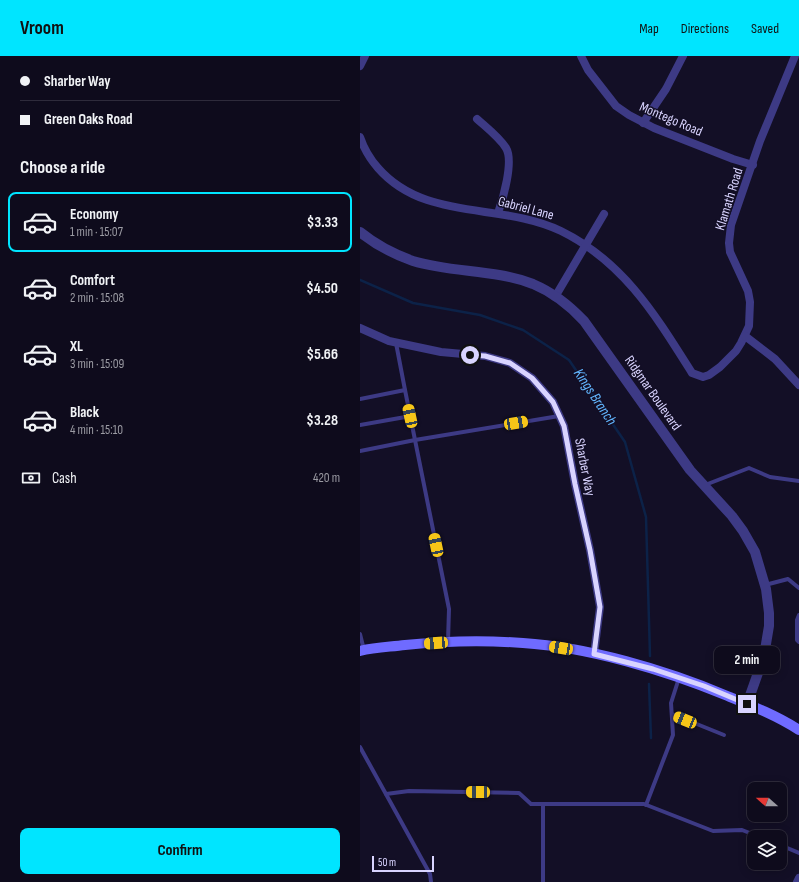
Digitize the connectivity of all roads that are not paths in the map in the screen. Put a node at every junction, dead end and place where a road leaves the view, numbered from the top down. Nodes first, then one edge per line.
1 (365, 56) edge
2 (582, 56) edge
3 (683, 56) edge
4 (795, 56) edge
5 (360, 66) edge
6 (477, 119) dead end
7 (643, 123) junction
8 (360, 137) edge
9 (753, 165) junction
10 (498, 213) junction
11 (604, 214) dead end
12 (360, 232) edge
13 (585, 246) junction
14 (555, 296) junction
15 (360, 328) edge
16 (745, 336) junction
17 (396, 343) junction
18 (698, 376) joint
19 (799, 385) edge
20 (405, 390) junction
21 (360, 400) edge
22 (410, 416) junction
23 (559, 416) junction
24 (360, 425) edge
25 (415, 440) junction
26 (360, 451) edge
27 (799, 481) edge
28 (704, 485) junction
29 (764, 585) junction
30 (799, 588) edge
31 (799, 615) edge
32 (360, 634) edge
33 (448, 642) junction
34 (799, 642) edge
35 (362, 650) edge
36 (594, 654) junction
37 (679, 678) junction
38 (747, 704) junction
39 (672, 714) junction
40 (799, 730) edge
41 (724, 735) dead end
42 (360, 747) edge
43 (386, 794) junction
44 (544, 804) junction
45 (646, 805) junction
46 (747, 832) edge
47 (787, 848) edge
48 (799, 853) edge
49 (799, 878) edge
50 (431, 882) edge
51 (543, 882) edge
52 (797, 882) edge

1 - 5 street
2 - 7 street, Montego Road
3 - 7 street
4 - 9 street, Klamath Road
6 - 10 street
7 - 9 street, Montego Road
8 - 10 street, Gabriel Lane
9 - 16 street, Klamath Road
10 - 13 street, Gabriel Lane
11 - 13 street
12 - 14 street, Ridgmar Boulevard
13 - 14 street
13 - 18 street, Gabriel Lane
14 - 28 street, Ridgmar Boulevard
15 - 17 street, Sharber Way
16 - 18 street, Klamath Road
16 - 19 street
17 - 20 lane
17 - 23 street, Sharber Way
20 - 21 lane
20 - 22 lane
22 - 24 lane
22 - 25 lane
23 - 25 lane
23 - 36 street, Sharber Way
25 - 26 lane
25 - 33 lane
27 - 28 lane
28 - 29 street, Ridgmar Boulevard
29 - 30 lane
29 - 38 street, Ridgmar Boulevard
31 - 34 lane
32 - 35 lane
33 - 35 main road
33 - 36 main road
36 - 37 main road
37 - 38 main road
37 - 39 lane
38 - 40 main road
39 - 41 lane
39 - 45 lane
42 - 43 lane
43 - 44 lane
43 - 50 lane
44 - 45 lane
44 - 51 lane
45 - 46 lane
47 - 48 lane
49 - 52 street

